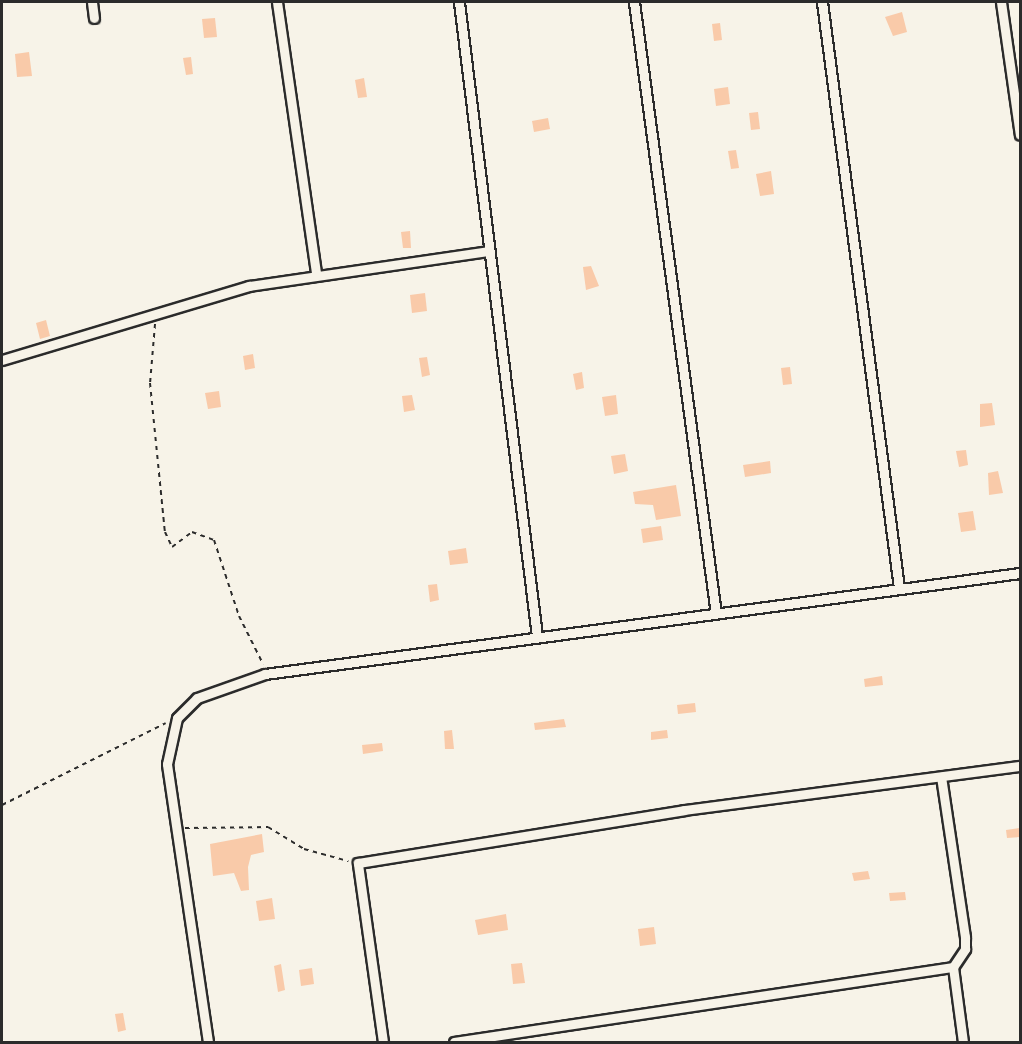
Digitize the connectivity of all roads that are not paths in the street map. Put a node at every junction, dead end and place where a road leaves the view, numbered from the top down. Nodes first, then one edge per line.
1 (92, 2) edge
2 (277, 2) edge
3 (459, 2) edge
4 (634, 2) edge
5 (822, 2) edge
6 (1001, 2) edge
7 (94, 18) dead end
8 (1020, 135) edge
9 (488, 251) junction
10 (316, 274) junction
11 (2, 360) edge
12 (1020, 573) edge
13 (899, 588) junction
14 (716, 614) junction
15 (537, 636) junction
16 (1020, 766) edge
17 (941, 777) junction
18 (953, 967) junction
19 (208, 1042) edge
20 (383, 1042) edge
21 (454, 1042) edge
22 (963, 1042) edge

1 - 7 street
2 - 10 street
3 - 9 street
4 - 14 street
5 - 13 street
6 - 8 street
9 - 10 street
9 - 15 street
10 - 11 street
12 - 13 street
13 - 14 street
14 - 15 street
15 - 19 street
16 - 17 street
17 - 18 street
17 - 20 street
18 - 21 street
18 - 22 street

